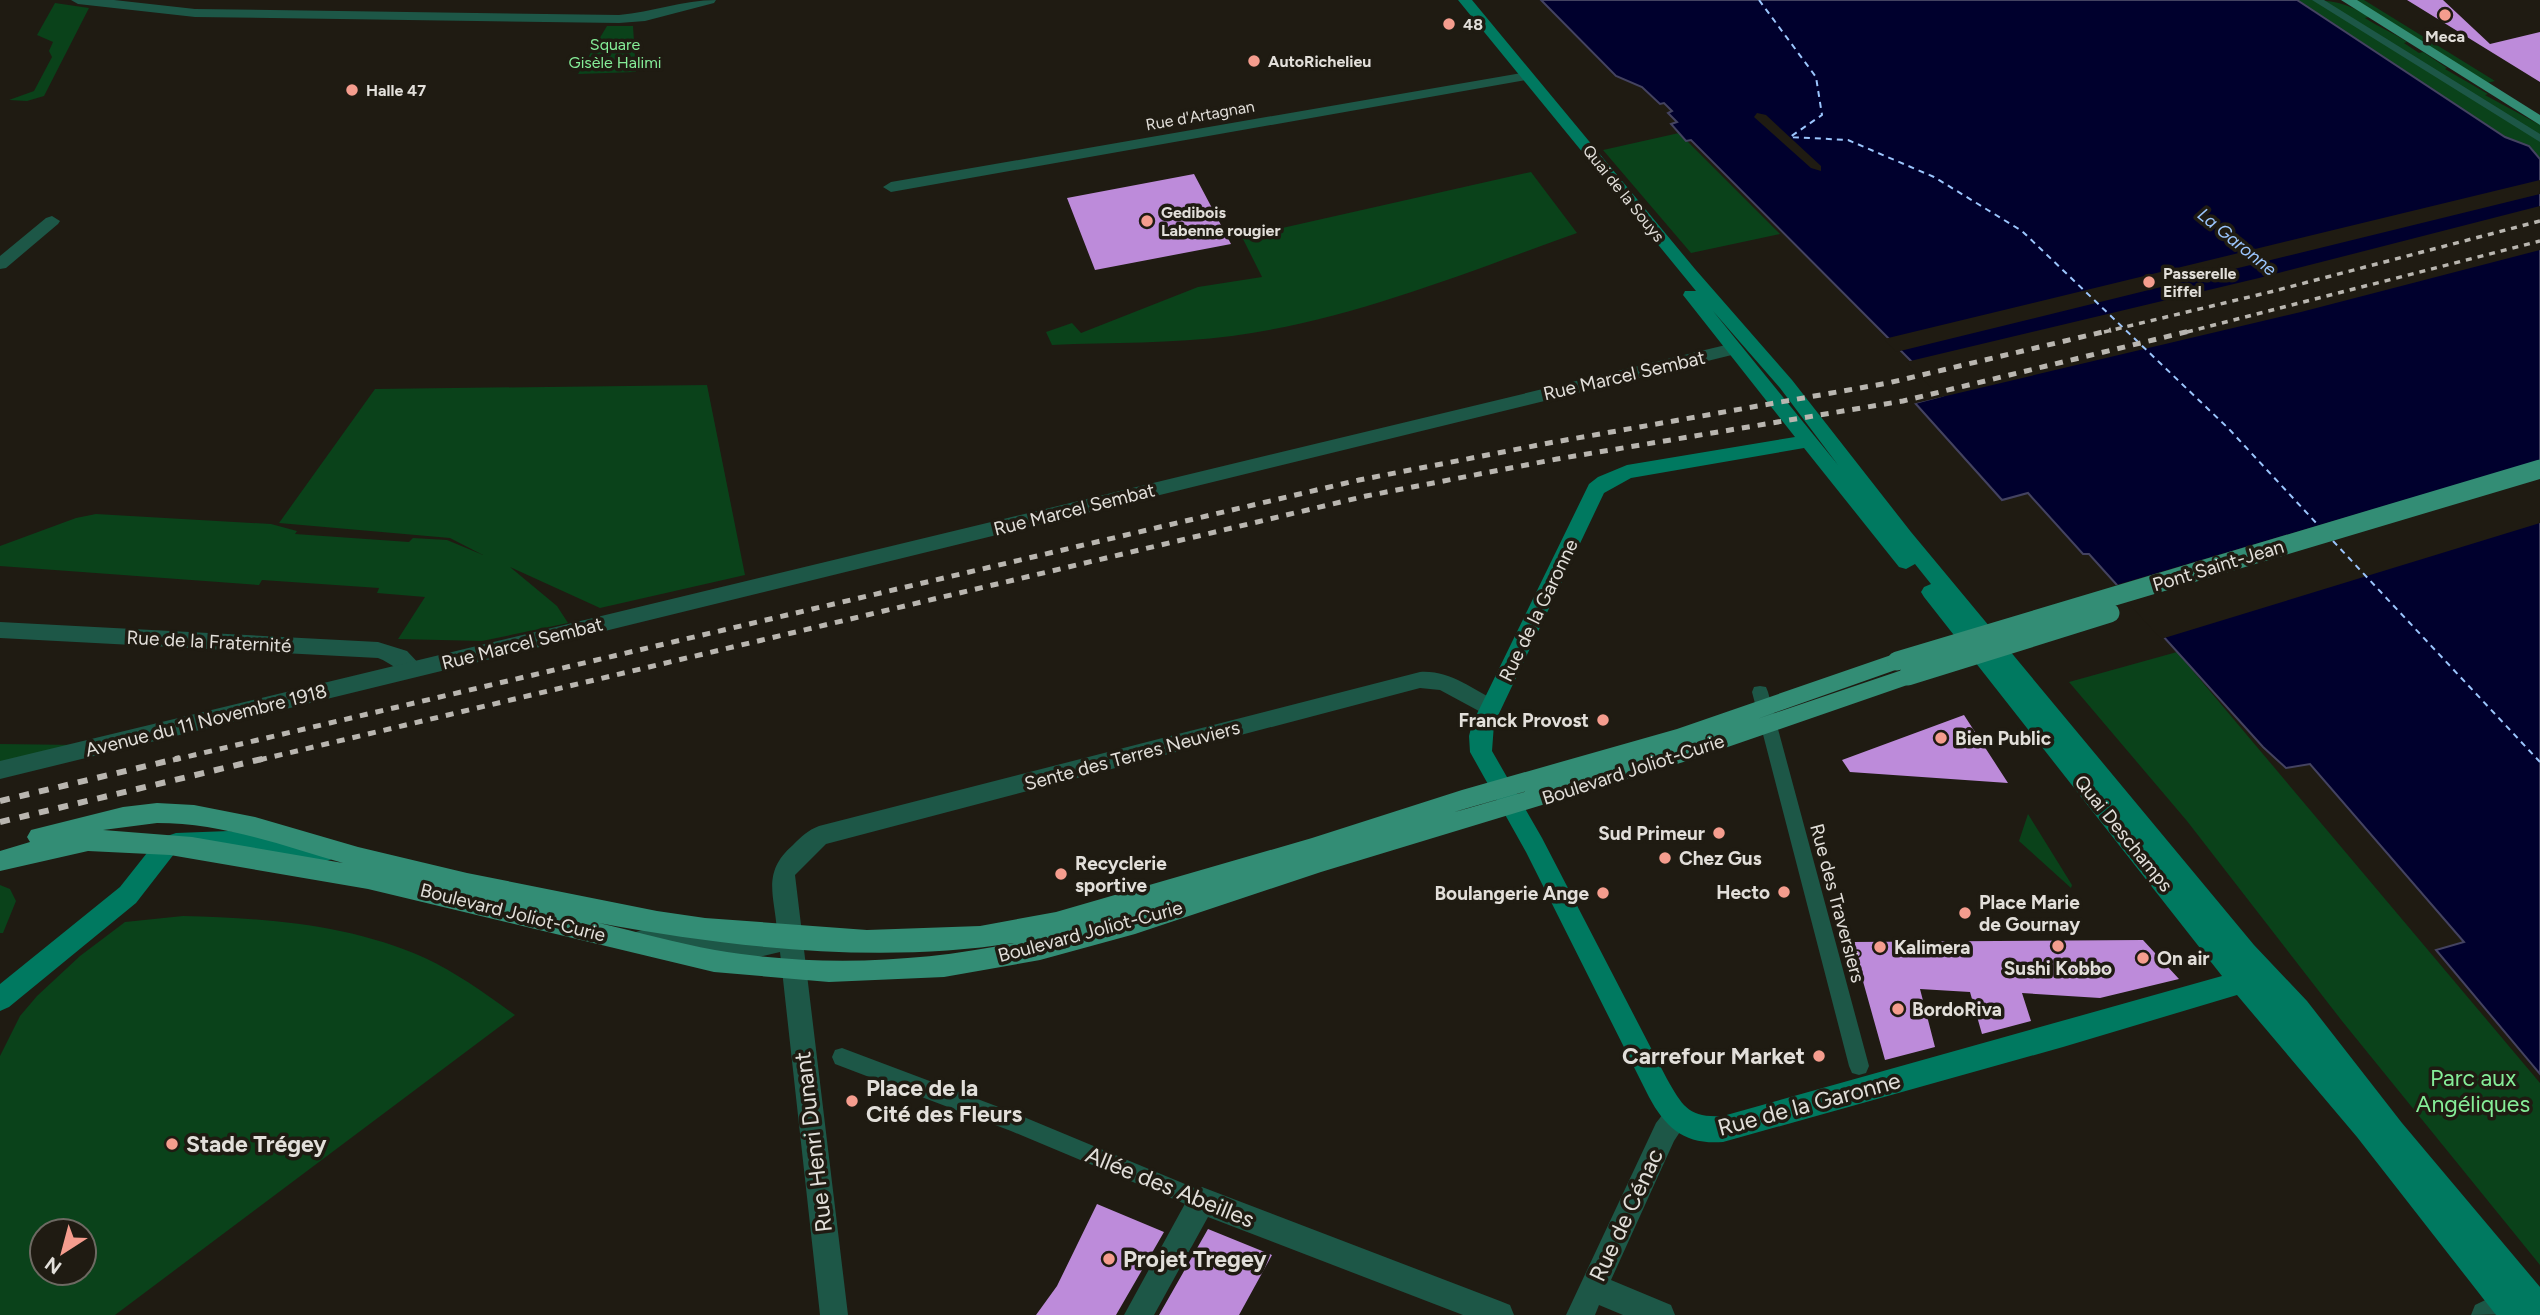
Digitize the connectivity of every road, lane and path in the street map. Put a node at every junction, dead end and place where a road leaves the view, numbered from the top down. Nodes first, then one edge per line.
1 (78, 0) edge
2 (709, 0) edge
3 (1452, 0) edge
4 (1465, 0) edge
5 (2317, 0) edge
6 (2348, 0) edge
7 (2369, 0) edge
8 (1521, 77) junction
9 (2540, 106) edge
10 (2540, 121) edge
11 (2540, 138) edge
12 (891, 187) dead end
13 (52, 221) dead end
14 (0, 264) edge
15 (1740, 343) junction
16 (1786, 384) joint
17 (1820, 447) junction
18 (2540, 469) edge
19 (2540, 483) edge
20 (0, 630) edge
21 (413, 669) junction
22 (1903, 669) junction
23 (1490, 708) junction
24 (1764, 708) junction
25 (0, 770) edge
26 (1506, 798) junction
27 (166, 846) junction
28 (0, 848) edge
29 (343, 853) junction
30 (0, 861) edge
31 (783, 873) joint
32 (791, 938) junction
33 (632, 942) junction
34 (2245, 953) junction
35 (793, 970) junction
36 (2242, 982) junction
37 (0, 999) edge
38 (842, 1057) dead end
39 (1858, 1066) dead end
40 (1676, 1118) junction
41 (2393, 1132) junction
42 (1202, 1201) junction
43 (1594, 1286) junction
44 (2540, 1309) edge
45 (2502, 1311) edge
46 (834, 1315) edge
47 (1138, 1315) edge
48 (1500, 1315) edge
49 (1580, 1315) edge
50 (1661, 1315) edge

1 - 2 street
3 - 8 main road, Quai de la Souys
4 - 8 main road, Quai de la Souys
5 - 11 street
6 - 10 main road
7 - 9 main road
8 - 12 street, Rue d'Artagnan
8 - 15 main road, Quai de la Souys
13 - 14 street
15 - 16 street
15 - 17 main road, Quai Deschamps
15 - 21 street, Rue Marcel Sembat
16 - 17 main road, Quai Deschamps
17 - 23 main road, Rue de la Garonne
17 - 34 main road, Quai Deschamps
17 - 36 main road, Quai Deschamps
18 - 22 main road, Pont Saint-Jean, bridge
19 - 22 main road, Pont Saint-Jean, bridge
20 - 21 street, Rue de la Fraternité
21 - 25 street, Avenue du 11 Novembre 1918
22 - 24 main road, Boulevard Joliot-Curie
23 - 26 main road, Rue de la Garonne
23 - 31 street, Sente des Terres Neuviers
24 - 26 main road, Boulevard Joliot-Curie
24 - 39 street, Rue des Traversiers
26 - 32 main road, Boulevard Joliot-Curie
26 - 35 main road, Boulevard Joliot-Curie
26 - 40 main road, Rue de la Garonne
27 - 29 main road
27 - 30 main road, Boulevard Joliot-Curie
27 - 33 main road, Boulevard Joliot-Curie
27 - 37 main road
28 - 29 main road, Boulevard Joliot-Curie
29 - 32 main road, Boulevard Joliot-Curie
31 - 32 street, Rue Henri Dunant
32 - 33 street
32 - 35 street, Rue Henri Dunant
33 - 35 main road, Boulevard Joliot-Curie
34 - 36 main road
34 - 41 main road, Quai Deschamps
35 - 46 street, Rue Henri Dunant
36 - 40 main road, Rue de la Garonne
36 - 41 main road
36 - 45 main road, Quai Deschamps
38 - 42 street, Allée des Abeilles
40 - 43 street, Rue de Cénac
41 - 44 main road, Quai Deschamps
42 - 47 street
42 - 48 street, Allée des Abeilles
43 - 49 street, Rue de Cénac
43 - 50 street

